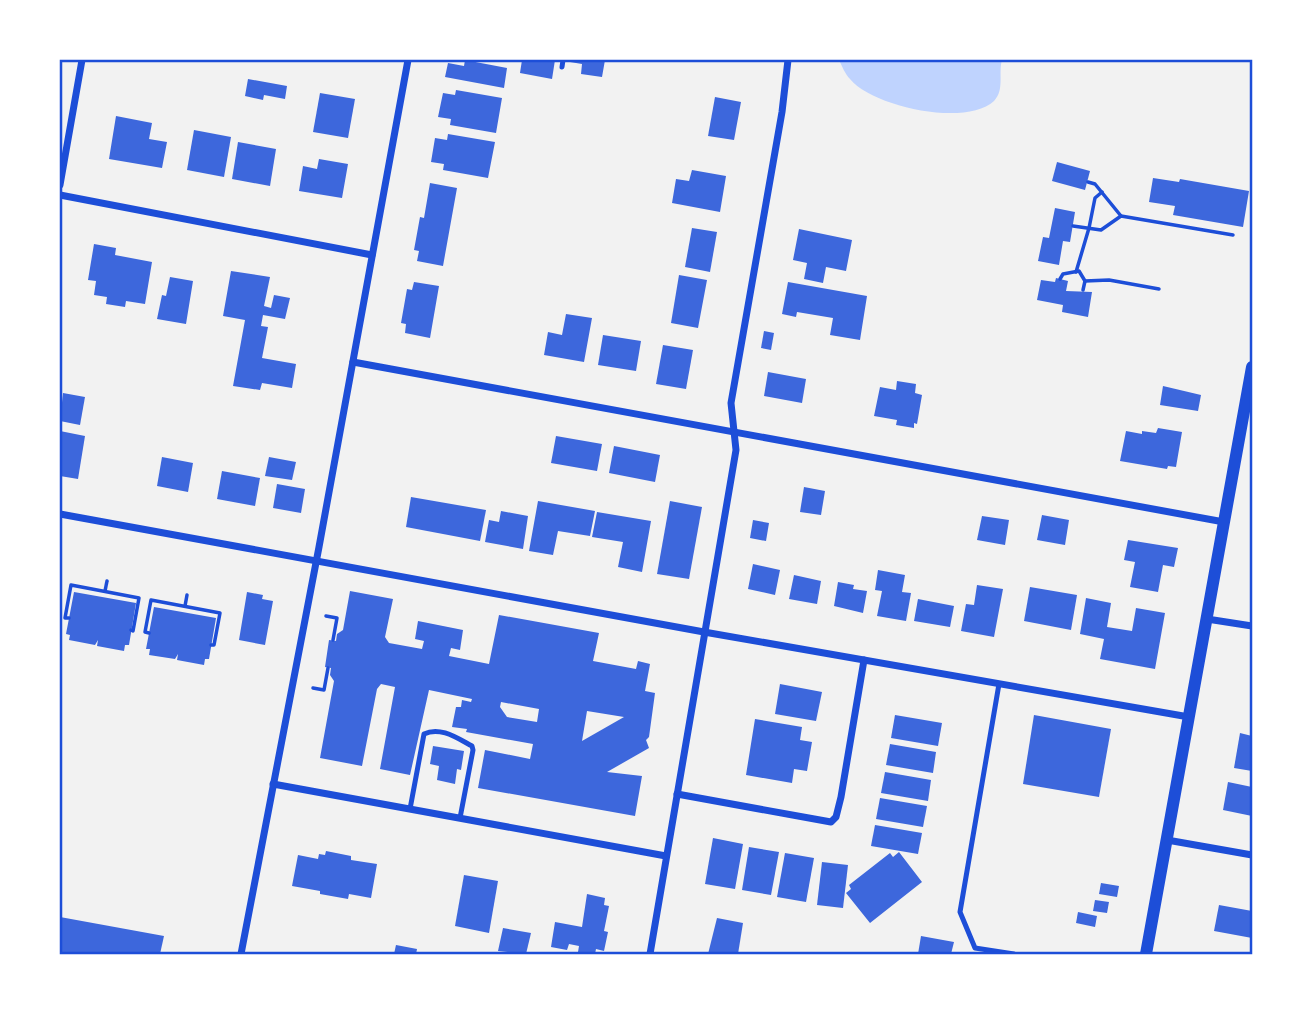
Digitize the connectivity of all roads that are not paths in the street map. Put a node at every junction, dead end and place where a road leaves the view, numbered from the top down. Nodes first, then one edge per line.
1 (82, 60) edge
2 (408, 60) edge
3 (563, 60) edge
4 (788, 60) edge
5 (562, 67) dead end
6 (60, 185) edge
7 (60, 195) edge
8 (372, 255) junction
9 (353, 362) junction
10 (1252, 367) edge
11 (1250, 392) edge
12 (734, 432) junction
13 (60, 514) edge
14 (1224, 522) junction
15 (316, 562) junction
16 (1207, 619) junction
17 (1252, 626) edge
18 (704, 632) junction
19 (864, 660) junction
20 (999, 684) junction
21 (1189, 717) junction
22 (273, 784) junction
23 (677, 794) junction
24 (410, 809) junction
25 (460, 818) junction
26 (1167, 840) junction
27 (1252, 855) edge
28 (666, 856) junction
29 (241, 954) edge
30 (650, 954) edge
31 (1014, 954) edge
32 (1146, 954) edge

1 - 6 street
2 - 8 street
3 - 5 lane
4 - 12 street
7 - 8 street
8 - 9 street
9 - 12 street
9 - 15 street
10 - 11 street
11 - 14 street
12 - 14 street
12 - 18 street
13 - 15 street
14 - 16 street
15 - 18 street
15 - 22 street
16 - 17 street
16 - 21 street
18 - 19 street
18 - 23 street
19 - 20 street
19 - 23 street
20 - 21 street
20 - 31 lane
21 - 26 street
22 - 24 street
22 - 29 street
23 - 28 street
24 - 25 street
24 - 25 lane
25 - 28 street
26 - 27 street
26 - 32 street
28 - 30 street

